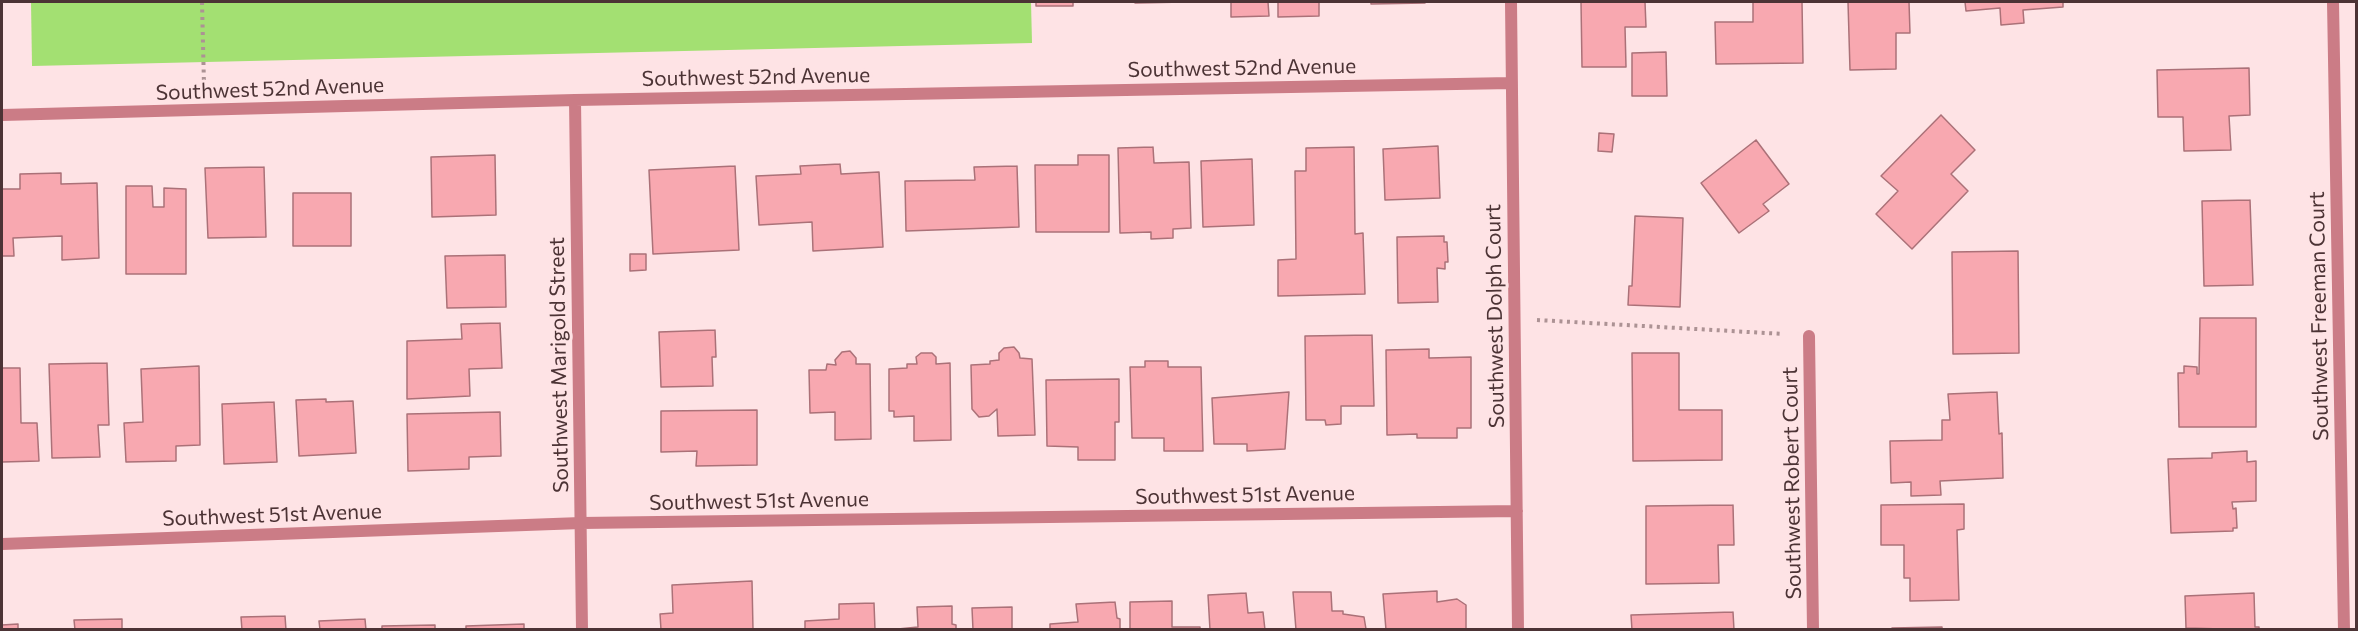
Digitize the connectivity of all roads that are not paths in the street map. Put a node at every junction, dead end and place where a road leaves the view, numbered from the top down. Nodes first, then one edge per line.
1 (1510, 2) edge
2 (2333, 2) edge
3 (1511, 83) junction
4 (575, 100) junction
5 (2, 115) edge
6 (1809, 336) road end
7 (1516, 511) junction
8 (581, 524) junction
9 (2, 544) edge
10 (582, 630) edge
11 (1518, 630) edge
12 (1814, 630) edge
13 (2344, 630) edge

1 - 3 street, Southwest Dolph Court
2 - 13 street, Southwest Freeman Court
3 - 4 street, Southwest 52nd Avenue
3 - 7 street, Southwest Dolph Court
4 - 5 street, Southwest 52nd Avenue
4 - 8 street, Southwest Marigold Street
6 - 12 street, Southwest Robert Court
7 - 8 street, Southwest 51st Avenue
7 - 11 street, Southwest Dolph Court
8 - 9 street, Southwest 51st Avenue
8 - 10 street, Southwest Marigold Street

